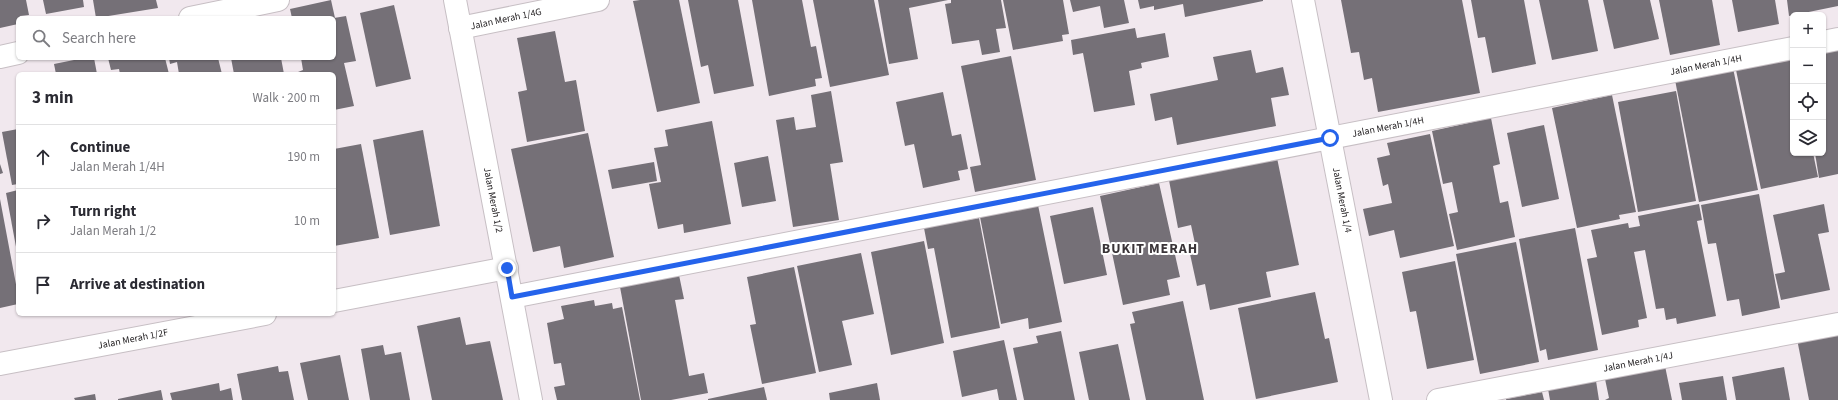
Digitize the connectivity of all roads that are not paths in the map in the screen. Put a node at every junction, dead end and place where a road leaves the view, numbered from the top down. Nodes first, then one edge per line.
1 (278, 0) edge
2 (455, 0) edge
3 (598, 0) edge
4 (1303, 0) edge
5 (200, 16) edge
6 (460, 28) junction
7 (1838, 39) edge
8 (1826, 41) edge
9 (1790, 49) edge
10 (16, 53) edge
11 (0, 57) edge
12 (1330, 138) junction
13 (507, 268) junction
14 (512, 297) junction
15 (336, 301) edge
16 (254, 316) edge
17 (1838, 324) edge
18 (0, 364) edge
19 (531, 400) edge
20 (1381, 400) edge
21 (1438, 400) edge

1 - 5 street
2 - 6 street, Jalan Merah 1/2
3 - 6 street, Jalan Merah 1/4G
4 - 12 street, Jalan Merah 1/4
6 - 13 street, Jalan Merah 1/2
7 - 8 street
9 - 12 street, Jalan Merah 1/4H
10 - 11 street
12 - 14 street, Jalan Merah 1/4H
12 - 20 street, Jalan Merah 1/4
13 - 14 street, Jalan Merah 1/2
13 - 15 street
14 - 19 street, Jalan Merah 1/2
16 - 18 street, Jalan Merah 1/2F
17 - 21 street, Jalan Merah 1/4J

